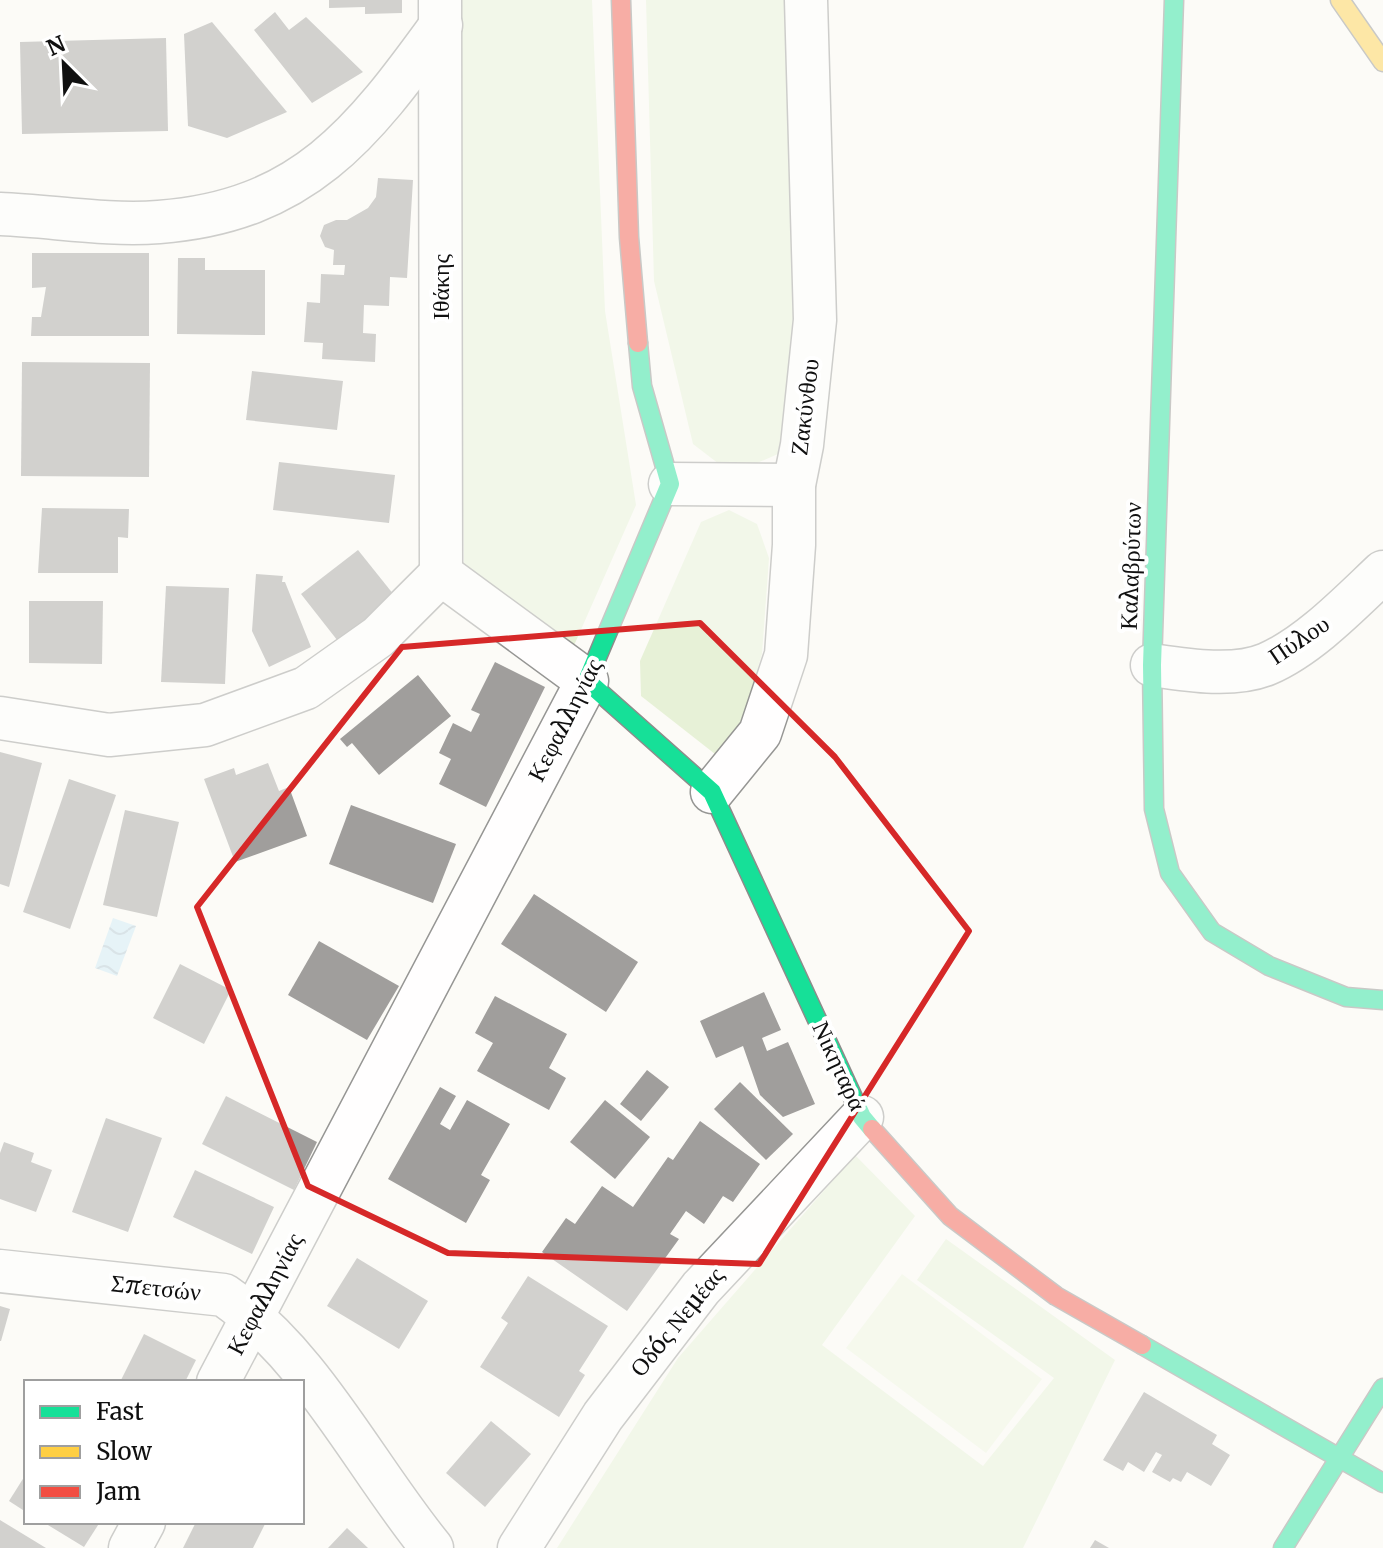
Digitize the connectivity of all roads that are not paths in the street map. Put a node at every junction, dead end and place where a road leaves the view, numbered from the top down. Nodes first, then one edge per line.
1 (621, 0) edge
2 (806, 0) edge
3 (1174, 0) edge
4 (1340, 0) edge
5 (440, 12) edge
6 (1383, 62) edge
7 (0, 214) edge
8 (670, 484) junction
9 (794, 485) junction
10 (1383, 572) edge
11 (441, 574) junction
12 (1152, 665) junction
13 (587, 681) junction
14 (0, 718) edge
15 (712, 792) junction
16 (1383, 1000) edge
17 (862, 1117) junction
18 (0, 1271) edge
19 (254, 1316) junction
20 (219, 1380) edge
21 (1383, 1388) edge
22 (1338, 1459) junction
23 (1383, 1483) edge
24 (143, 1524) edge
25 (130, 1548) edge
26 (432, 1548) edge
27 (519, 1548) edge
28 (1283, 1548) edge

1 - 8 street
2 - 9 street, Ζακύνθου
3 - 12 street, Καλαβρύτων
4 - 6 street
5 - 7 street
5 - 11 street, Ιθάκης
8 - 9 street
8 - 13 street, Κεφαλληνίας
9 - 15 street, Ζακύνθου
10 - 12 street, Πύλου
11 - 13 street, Νικηταρά
11 - 14 street
12 - 16 street, Καλαβρύτων
13 - 15 street, Νικηταρά
13 - 19 street, Κεφαλληνίας
15 - 17 street, Νικηταρά
17 - 22 street, Νικηταρά
17 - 27 street, Οδóς Νεμέας
18 - 19 street, Σπετσών
19 - 20 street, Κεφαλληνίας
19 - 26 street, Σπετσών
21 - 22 street
22 - 23 street, Νικηταρά
22 - 28 street
24 - 25 street

